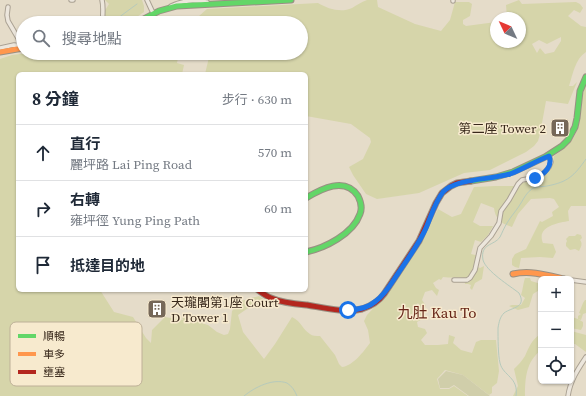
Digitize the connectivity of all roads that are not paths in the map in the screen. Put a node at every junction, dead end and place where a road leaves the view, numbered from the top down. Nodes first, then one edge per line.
1 (102, 0) edge
2 (147, 0) edge
3 (291, 0) edge
4 (8, 7) dead end
5 (153, 13) junction
6 (102, 16) edge
7 (148, 16) edge
8 (16, 35) edge
9 (16, 46) edge
10 (0, 48) edge
11 (16, 48) edge
12 (0, 52) edge
13 (586, 77) edge
14 (549, 156) junction
15 (308, 197) edge
16 (308, 252) edge
17 (513, 274) dead end
18 (547, 276) edge
19 (454, 280) dead end
20 (574, 281) edge
21 (586, 282) edge
22 (260, 292) edge
23 (586, 357) edge
24 (568, 396) edge

1 - 6 street
2 - 5 street
3 - 5 street
4 - 8 street
5 - 7 street
9 - 10 street
11 - 12 street
13 - 14 street
14 - 19 street
14 - 22 street
15 - 16 street
17 - 18 street
20 - 21 street
23 - 24 street

